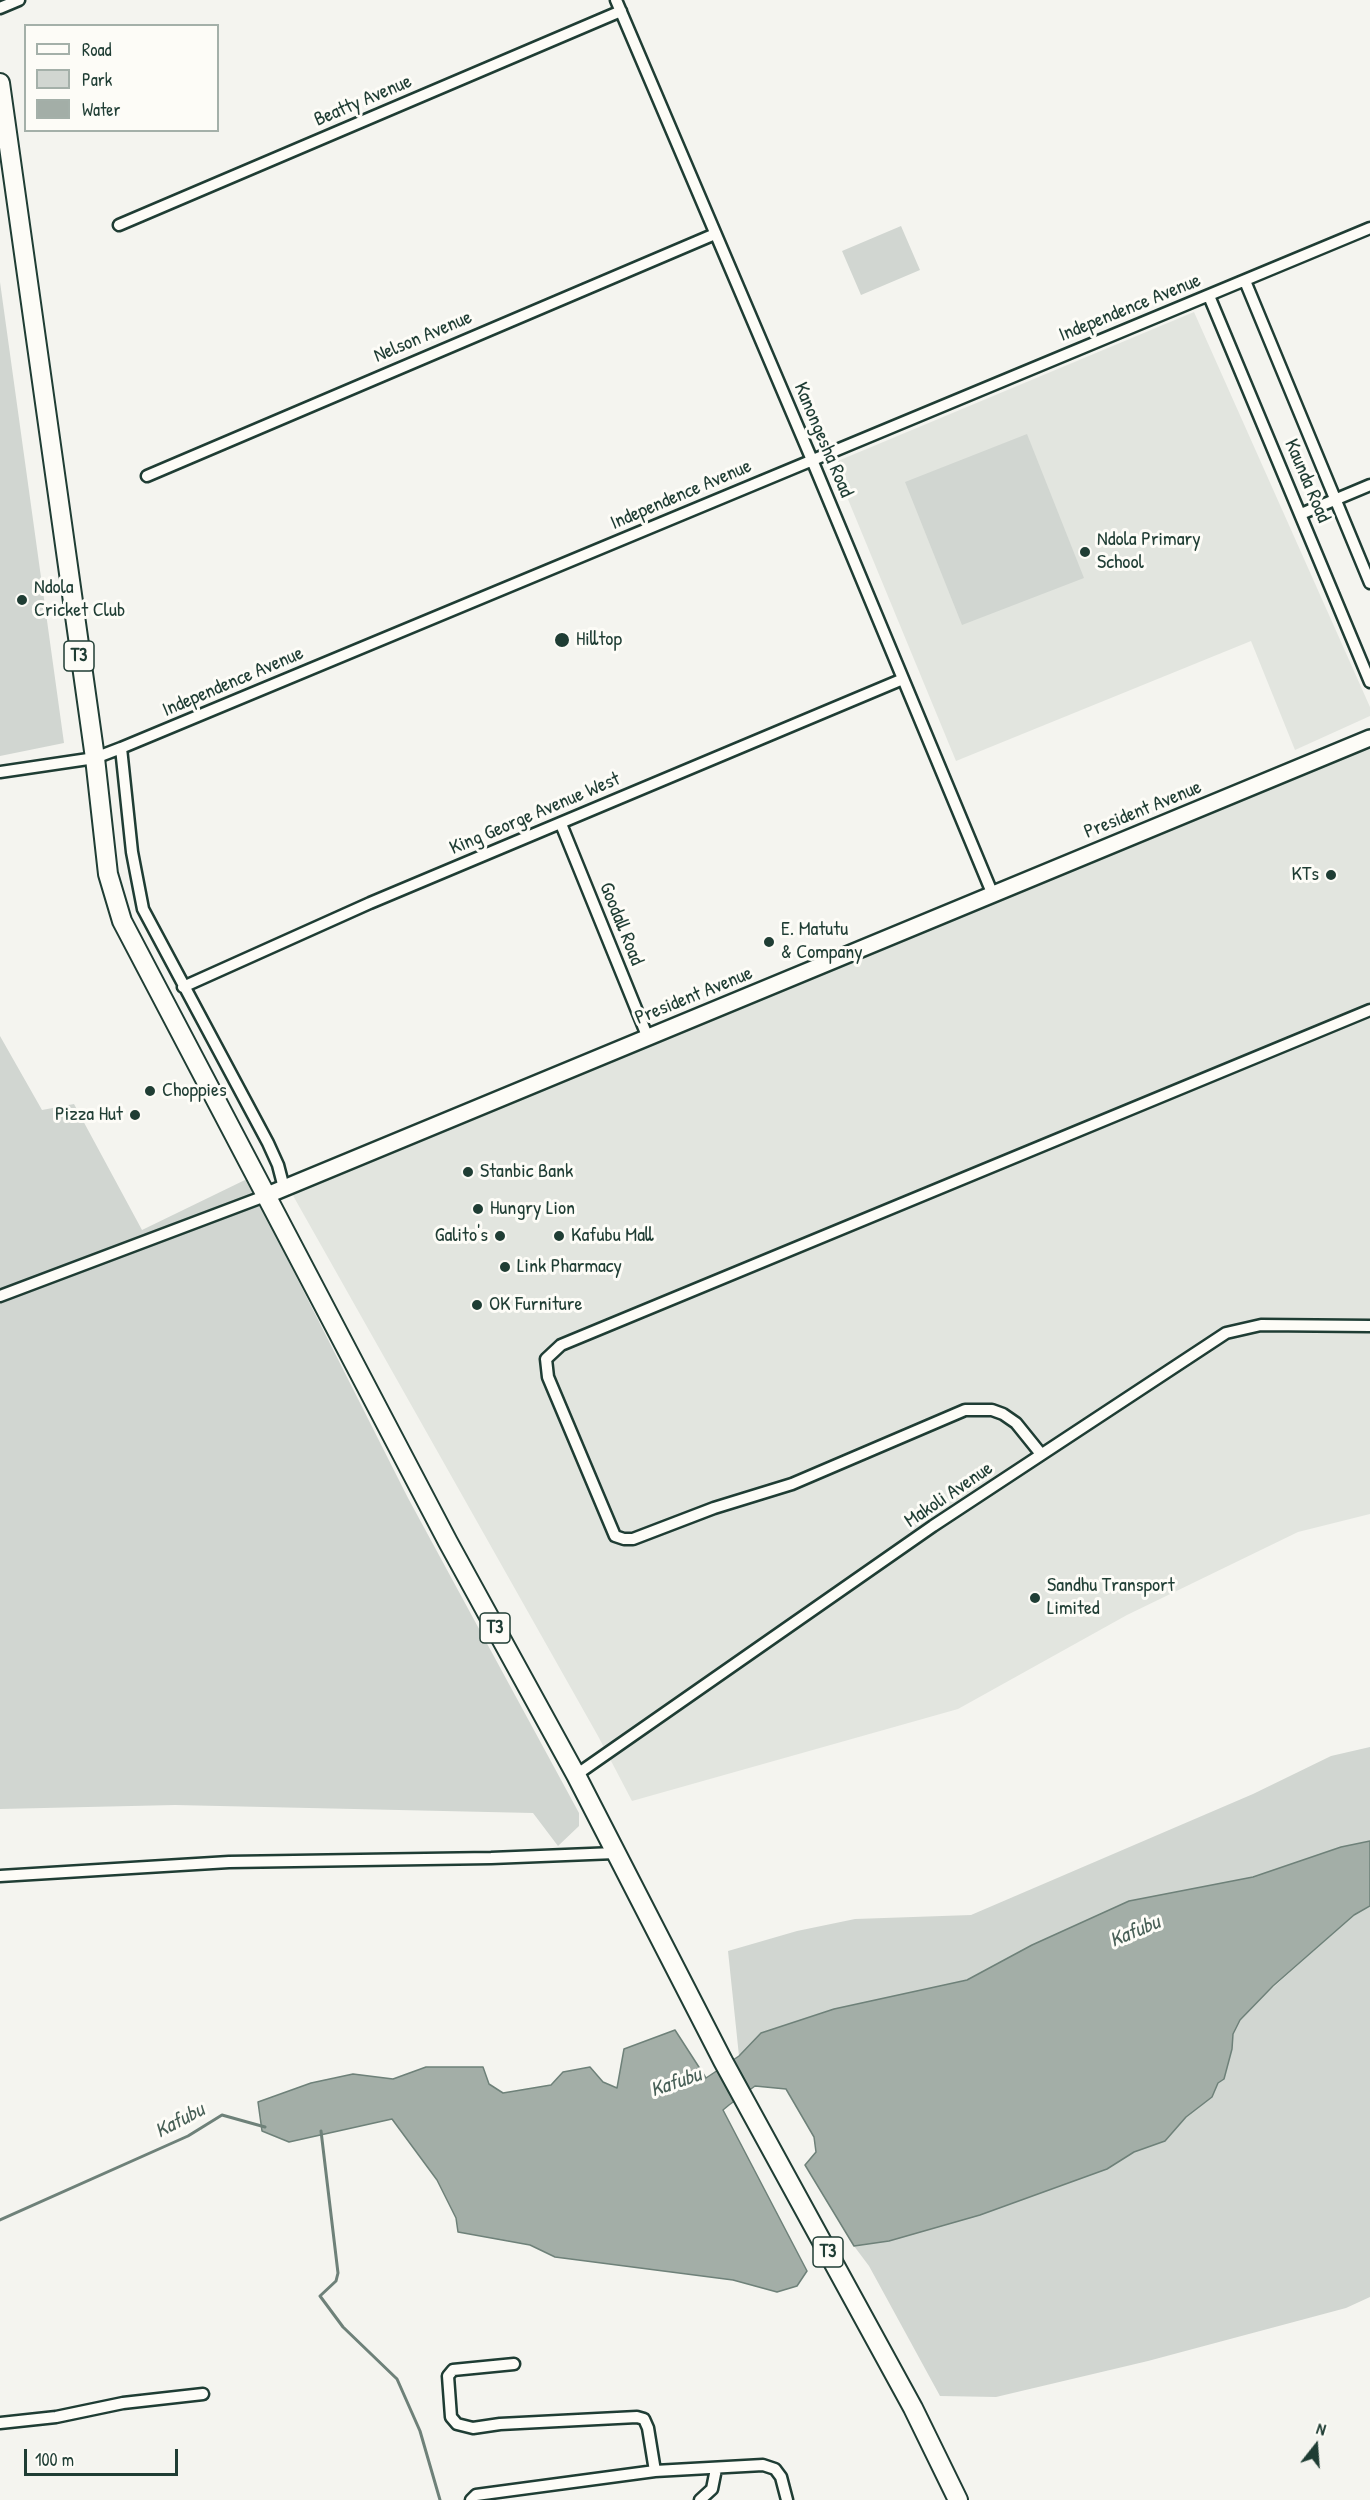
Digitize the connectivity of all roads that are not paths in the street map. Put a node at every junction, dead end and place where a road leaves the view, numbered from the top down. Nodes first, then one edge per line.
1 (19, 0) edge
2 (616, 0) edge
3 (0, 8) edge
4 (621, 11) junction
5 (0, 83) edge
6 (119, 225) dead end
7 (1370, 228) edge
8 (715, 234) junction
9 (1245, 281) junction
10 (1209, 296) junction
11 (812, 460) junction
12 (147, 476) dead end
13 (1370, 485) edge
14 (1335, 500) junction
15 (1301, 514) junction
16 (1370, 583) edge
17 (903, 679) junction
18 (1370, 682) edge
19 (1370, 738) edge
20 (121, 748) junction
21 (94, 758) junction
22 (0, 772) edge
23 (561, 824) junction
24 (993, 895) junction
25 (183, 987) junction
26 (1370, 1010) edge
27 (648, 1038) junction
28 (284, 1188) junction
29 (266, 1196) junction
30 (0, 1296) edge
31 (1370, 1326) edge
32 (1041, 1454) junction
33 (576, 1775) junction
34 (615, 1852) junction
35 (0, 1876) edge
36 (514, 2364) dead end
37 (203, 2394) dead end
38 (0, 2423) edge
39 (716, 2469) junction
40 (655, 2471) junction
41 (471, 2500) edge
42 (700, 2500) edge
43 (787, 2500) edge
44 (958, 2500) edge

1 - 3 street
2 - 4 street, Kanongesha Road
4 - 6 street, Beatty Avenue
4 - 8 street, Kanongesha Road
5 - 21 highway, T3
7 - 9 street, Independence Avenue
8 - 11 street, Kanongesha Road
8 - 12 street, Nelson Avenue
9 - 10 street, Independence Avenue
9 - 14 street, Kaunda Road
10 - 11 street, Independence Avenue
10 - 15 street, Kaunda Road
11 - 17 street, Kanongesha Road
11 - 20 street, Independence Avenue
13 - 14 street
14 - 15 street
14 - 16 street, Kaunda Road
15 - 18 street, Kaunda Road
17 - 23 street, King George Avenue West
17 - 24 street, Kanongesha Road
19 - 24 main road, President Avenue
20 - 21 street, Independence Avenue
20 - 25 street
21 - 22 street, Independence Avenue
21 - 29 highway, T3
23 - 25 street, King George Avenue West
23 - 27 street, Goodall Road
24 - 27 main road, President Avenue
25 - 28 street
26 - 32 street
27 - 28 main road, President Avenue
28 - 29 main road, President Avenue
29 - 30 street
29 - 33 highway, T3
31 - 32 street, Makoli Avenue
32 - 33 street, Makoli Avenue
33 - 34 highway, T3
34 - 35 street
34 - 44 highway, T3
36 - 40 street
37 - 38 street
39 - 40 street
39 - 42 street
39 - 43 street
40 - 41 street

